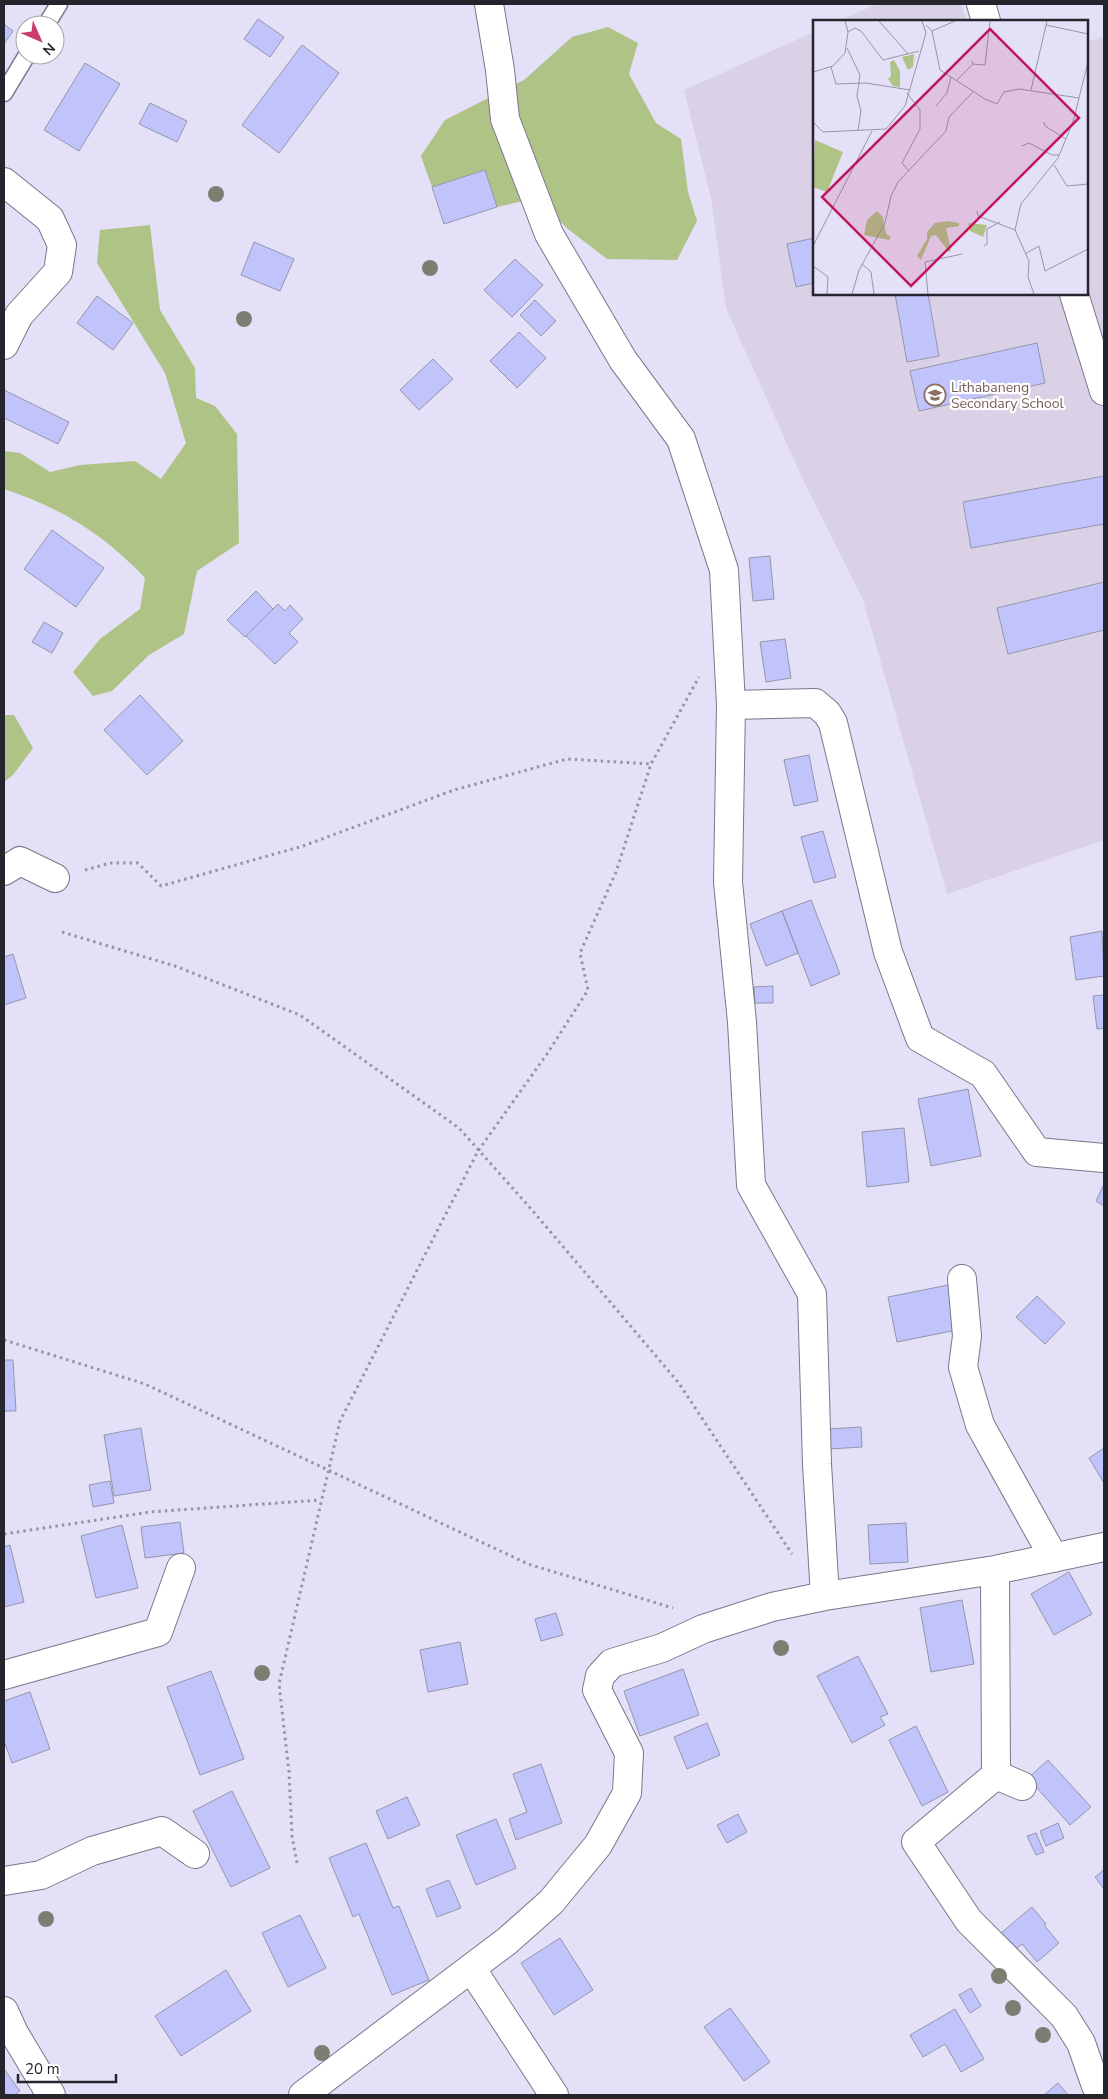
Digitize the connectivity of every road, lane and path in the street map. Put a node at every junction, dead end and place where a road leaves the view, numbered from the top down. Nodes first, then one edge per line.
1 (59, 4) edge
2 (489, 4) edge
3 (981, 4) edge
4 (52, 15) edge
5 (986, 20) edge
6 (21, 65) edge
7 (4, 93) edge
8 (4, 182) edge
9 (1074, 295) edge
10 (4, 345) edge
11 (1104, 391) edge
12 (703, 669) dead end
13 (731, 705) junction
14 (651, 764) junction
15 (4, 871) edge
16 (55, 878) joint
17 (62, 932) dead end
18 (478, 1151) junction
19 (1104, 1158) edge
20 (962, 1279) dead end
21 (4, 1340) edge
22 (328, 1470) junction
23 (320, 1500) junction
24 (4, 1534) edge
25 (1104, 1547) edge
26 (795, 1558) dead end
27 (1054, 1558) junction
28 (181, 1568) dead end
29 (995, 1570) junction
30 (824, 1596) junction
31 (675, 1609) dead end
32 (4, 1675) edge
33 (996, 1775) junction
34 (1022, 1786) dead end
35 (195, 1854) dead end
36 (297, 1864) dead end
37 (4, 1881) edge
38 (471, 1968) junction
39 (4, 2011) edge
40 (1104, 2093) edge
41 (51, 2095) edge
42 (303, 2095) edge
43 (554, 2095) edge

1 - 4 lane
2 - 13 street
3 - 5 street
6 - 7 lane
8 - 10 street
9 - 11 street
12 - 14 path
13 - 19 street
13 - 30 street
14 - 16 path
14 - 18 path
15 - 16 street
17 - 18 path
18 - 22 path
18 - 26 path
20 - 27 street
21 - 22 path
22 - 23 path
22 - 31 path
23 - 24 path
23 - 36 path
25 - 27 street
27 - 29 street
28 - 32 street
29 - 30 street
29 - 33 street
30 - 38 street
33 - 34 street
33 - 40 street
35 - 37 street
38 - 42 street
38 - 43 street
39 - 41 street

